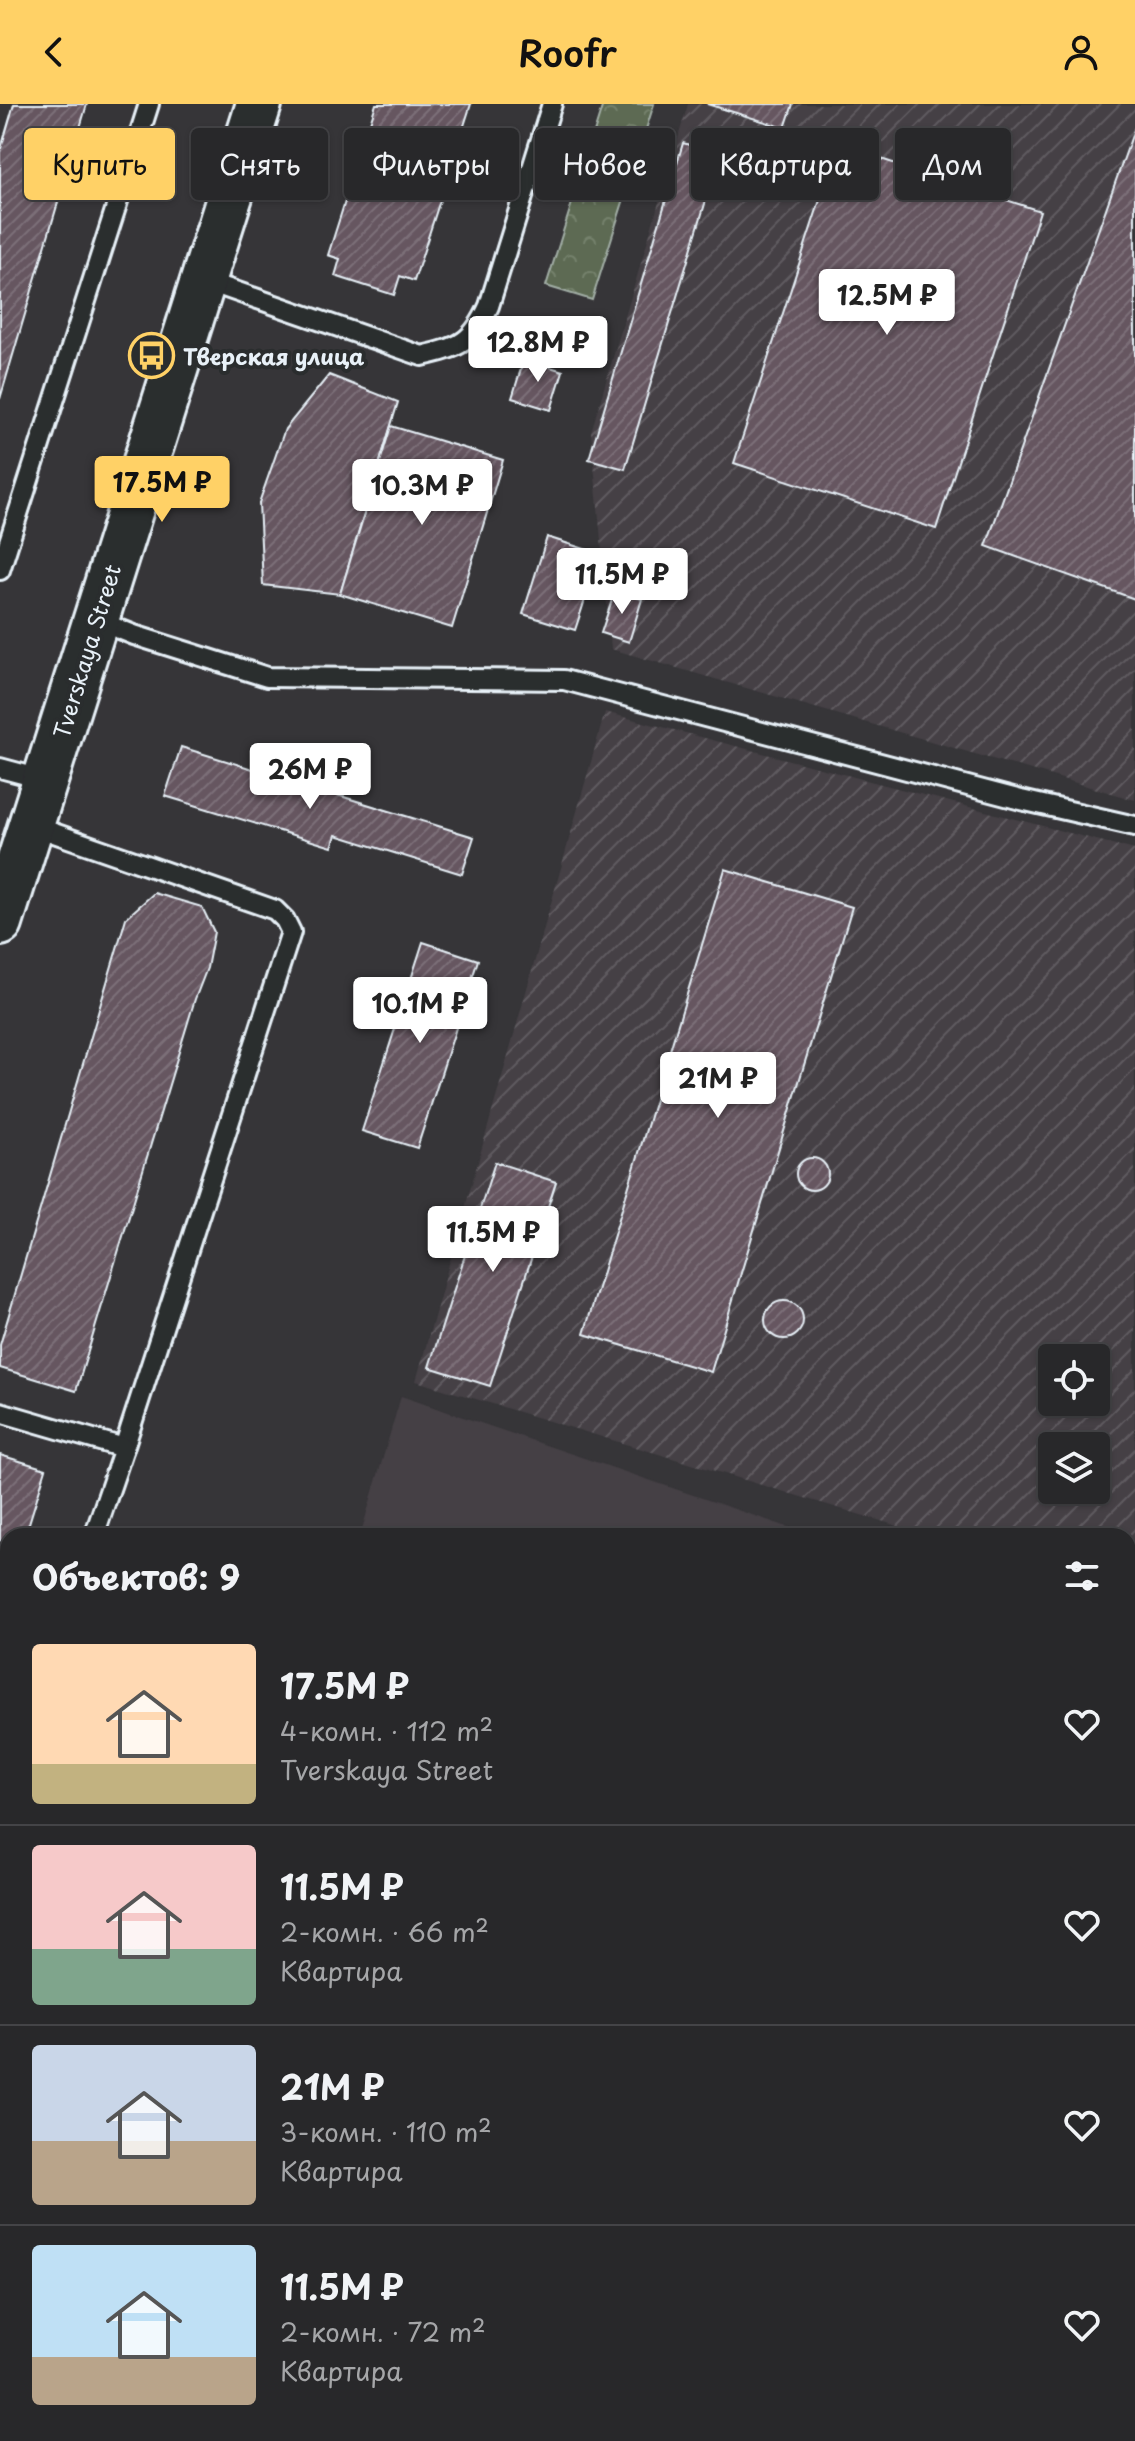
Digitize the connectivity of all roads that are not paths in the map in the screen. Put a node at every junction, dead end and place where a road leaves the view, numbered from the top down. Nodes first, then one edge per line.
1 (149, 104) edge
2 (259, 104) edge
3 (552, 104) edge
4 (203, 280) junction
5 (0, 570) edge
6 (96, 620) junction
7 (0, 768) edge
8 (45, 780) junction
9 (31, 825) junction
10 (1135, 826) edge
11 (0, 923) edge
12 (0, 1412) edge
13 (124, 1448) junction
14 (97, 1528) edge

1 - 5 lane
2 - 4 main road, Tverskaya Street
3 - 4 lane
4 - 6 main road, Tverskaya Street
6 - 8 main road, Tverskaya Street
6 - 10 lane
7 - 8 lane
8 - 9 main road, Tverskaya Street
9 - 11 main road, Tverskaya Street
9 - 13 lane
12 - 13 lane
13 - 14 lane

